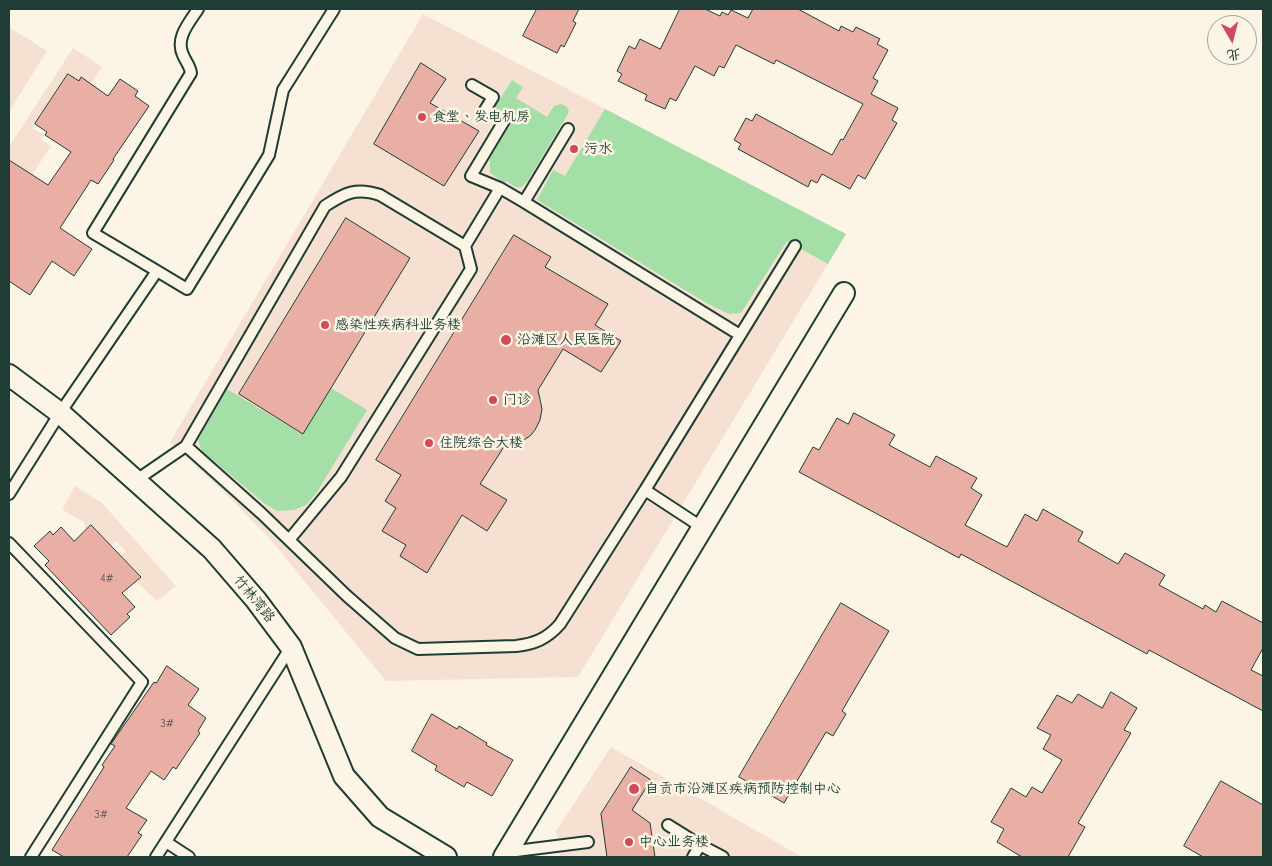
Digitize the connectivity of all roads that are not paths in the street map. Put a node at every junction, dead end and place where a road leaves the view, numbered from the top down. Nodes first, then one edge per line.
1 (198, 9) edge
2 (334, 9) edge
3 (472, 85) dead end
4 (568, 128) dead end
5 (500, 188) junction
6 (524, 202) junction
7 (465, 246) junction
8 (795, 246) dead end
9 (157, 271) junction
10 (844, 292) dead end
11 (740, 335) junction
12 (9, 376) edge
13 (60, 413) junction
14 (186, 446) junction
15 (135, 481) junction
16 (645, 490) junction
17 (9, 494) edge
18 (703, 528) junction
19 (289, 540) junction
20 (9, 543) edge
21 (291, 647) junction
22 (668, 825) dead end
23 (166, 842) junction
24 (588, 842) dead end
25 (700, 844) junction
26 (506, 854) edge
27 (31, 857) edge
28 (156, 857) edge
29 (190, 857) edge
30 (446, 857) edge
31 (693, 857) edge
32 (723, 857) edge

1 - 9 lane
2 - 9 lane
3 - 5 lane
4 - 6 lane
5 - 6 lane
5 - 7 lane
6 - 11 lane
7 - 14 lane
7 - 19 lane
8 - 11 lane
9 - 13 lane
10 - 18 street
11 - 16 lane
12 - 13 street, 竹林湾路
13 - 15 street, 竹林湾路
13 - 17 lane
14 - 15 lane
14 - 19 lane
15 - 21 street, 竹林湾路
16 - 18 lane
16 - 19 lane
18 - 26 street
20 - 27 lane
21 - 23 lane
21 - 30 street, 竹林湾路
22 - 25 lane
23 - 28 lane
23 - 29 lane
24 - 26 lane
25 - 31 lane
25 - 32 lane

